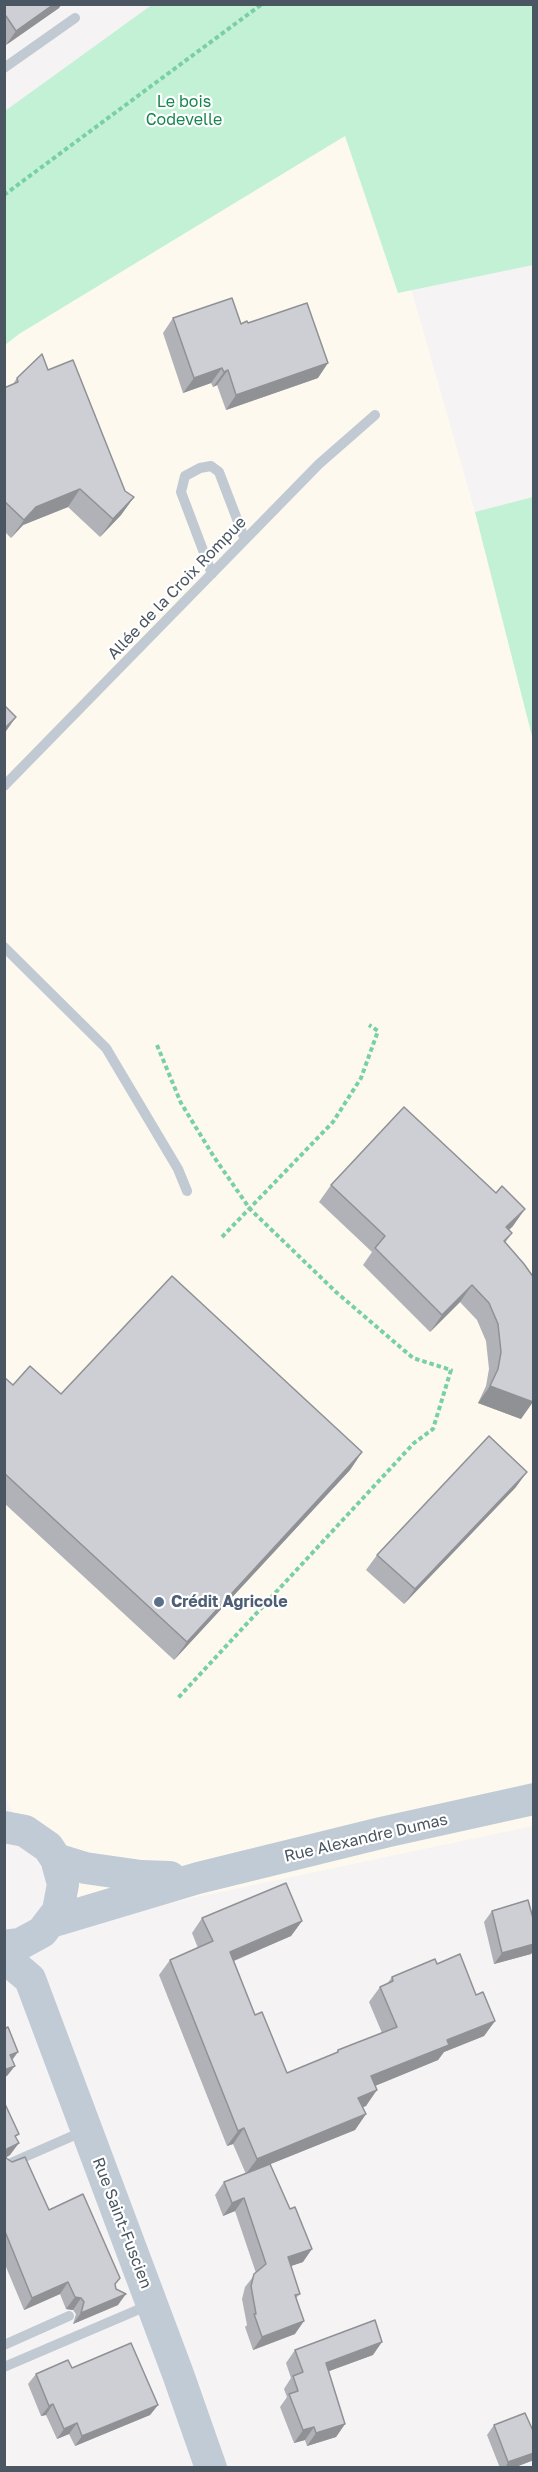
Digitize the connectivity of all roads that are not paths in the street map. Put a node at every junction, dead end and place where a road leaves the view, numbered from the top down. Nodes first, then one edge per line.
1 (75, 18) dead end
2 (4, 68) edge
3 (375, 415) dead end
4 (245, 540) junction
5 (212, 574) junction
6 (4, 786) edge
7 (4, 947) edge
8 (187, 1191) dead end
9 (534, 1800) edge
10 (4, 1827) edge
11 (56, 1858) junction
12 (198, 1878) junction
13 (46, 1927) junction
14 (4, 1946) edge
15 (4, 1957) edge
16 (30, 1980) junction
17 (87, 2129) junction
18 (4, 2166) edge
19 (144, 2292) junction
20 (69, 2316) dead end
21 (4, 2345) edge
22 (4, 2367) edge
23 (211, 2468) edge

1 - 2 lane
3 - 4 lane, Allée de la Croix Rompue
4 - 5 lane, Allée de la Croix Rompue
4 - 5 lane
5 - 6 lane, Allée de la Croix Rompue
7 - 8 lane
9 - 12 main road, Rue Alexandre Dumas
10 - 11 main road
11 - 12 main road, Rue Alexandre Dumas
11 - 13 main road
12 - 13 main road, Rue Alexandre Dumas
13 - 14 main road, Rue Alexandre Dumas
13 - 16 main road
15 - 16 main road, Rue Saint-Fuscien
16 - 17 main road, Rue Saint-Fuscien
17 - 18 lane
17 - 19 main road, Rue Saint-Fuscien
19 - 22 lane
19 - 23 main road, Rue Saint-Fuscien
20 - 21 lane

